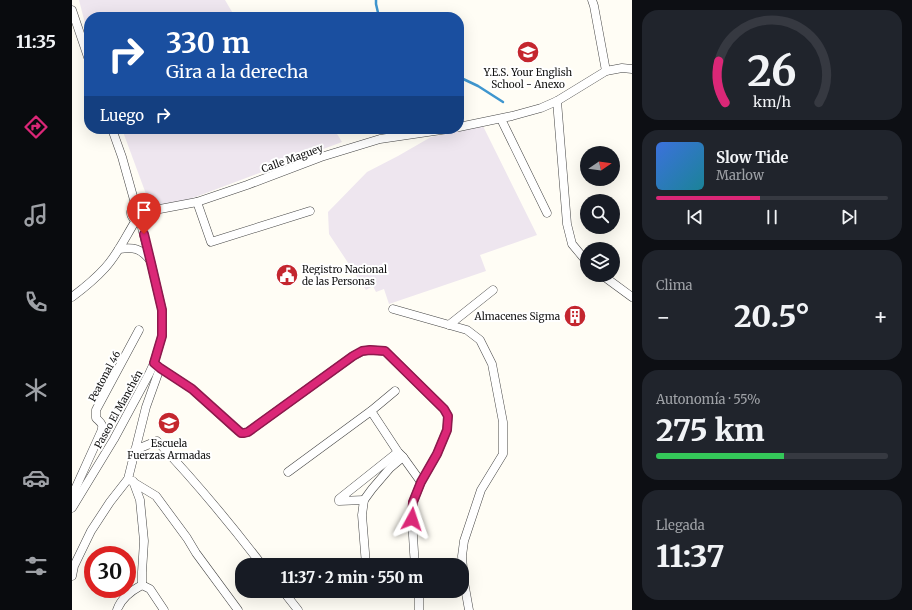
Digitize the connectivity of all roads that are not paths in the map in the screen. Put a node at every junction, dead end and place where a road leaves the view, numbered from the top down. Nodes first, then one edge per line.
1 (592, 0) edge
2 (72, 10) edge
3 (84, 45) edge
4 (632, 69) edge
5 (606, 71) junction
6 (557, 101) junction
7 (500, 119) junction
8 (464, 126) edge
9 (114, 134) edge
10 (386, 134) edge
11 (416, 134) edge
12 (388, 137) junction
13 (197, 202) junction
14 (136, 206) junction
15 (310, 211) dead end
16 (144, 212) junction
17 (547, 214) dead end
18 (138, 220) junction
19 (119, 249) junction
20 (580, 254) edge
21 (151, 263) junction
22 (612, 282) edge
23 (493, 290) dead end
24 (632, 296) edge
25 (72, 297) edge
26 (393, 309) dead end
27 (450, 325) junction
28 (140, 330) dead end
29 (157, 366) junction
30 (395, 391) dead end
31 (371, 411) junction
32 (135, 450) junction
33 (400, 454) junction
34 (288, 472) dead end
35 (130, 480) junction
36 (421, 482) junction
37 (72, 495) edge
38 (364, 500) junction
39 (72, 508) edge
40 (257, 558) edge
41 (365, 558) edge
42 (414, 558) edge
43 (72, 576) edge
44 (142, 585) junction
45 (289, 598) edge
46 (419, 598) edge
47 (117, 610) edge
48 (164, 610) edge
49 (238, 610) edge
50 (298, 610) edge
51 (419, 610) edge
52 (468, 610) edge

1 - 5 street
2 - 3 street
4 - 5 street
5 - 6 street
6 - 7 street
6 - 20 street
7 - 8 street
7 - 17 street
9 - 14 street
10 - 12 street
11 - 12 street, Calle Maguey
12 - 13 street, Calle Maguey
13 - 15 street
13 - 16 street, Calle Maguey
14 - 16 street
14 - 18 street
16 - 18 street
18 - 19 street
18 - 21 street, Paseo El Manchén
19 - 21 street
19 - 25 street
21 - 29 street, Paseo El Manchén
22 - 24 street
23 - 27 street
26 - 27 street
27 - 52 street
28 - 37 street, Peatonal 46
29 - 32 street
29 - 36 street
29 - 39 street, Paseo El Manchén
30 - 31 street
31 - 33 street
31 - 34 street
32 - 35 street
32 - 40 street
33 - 36 street
33 - 38 street
33 - 38 street
35 - 43 street
35 - 44 street
35 - 49 street
36 - 42 street
38 - 41 street
44 - 47 street
44 - 48 street
45 - 50 street
46 - 51 street

